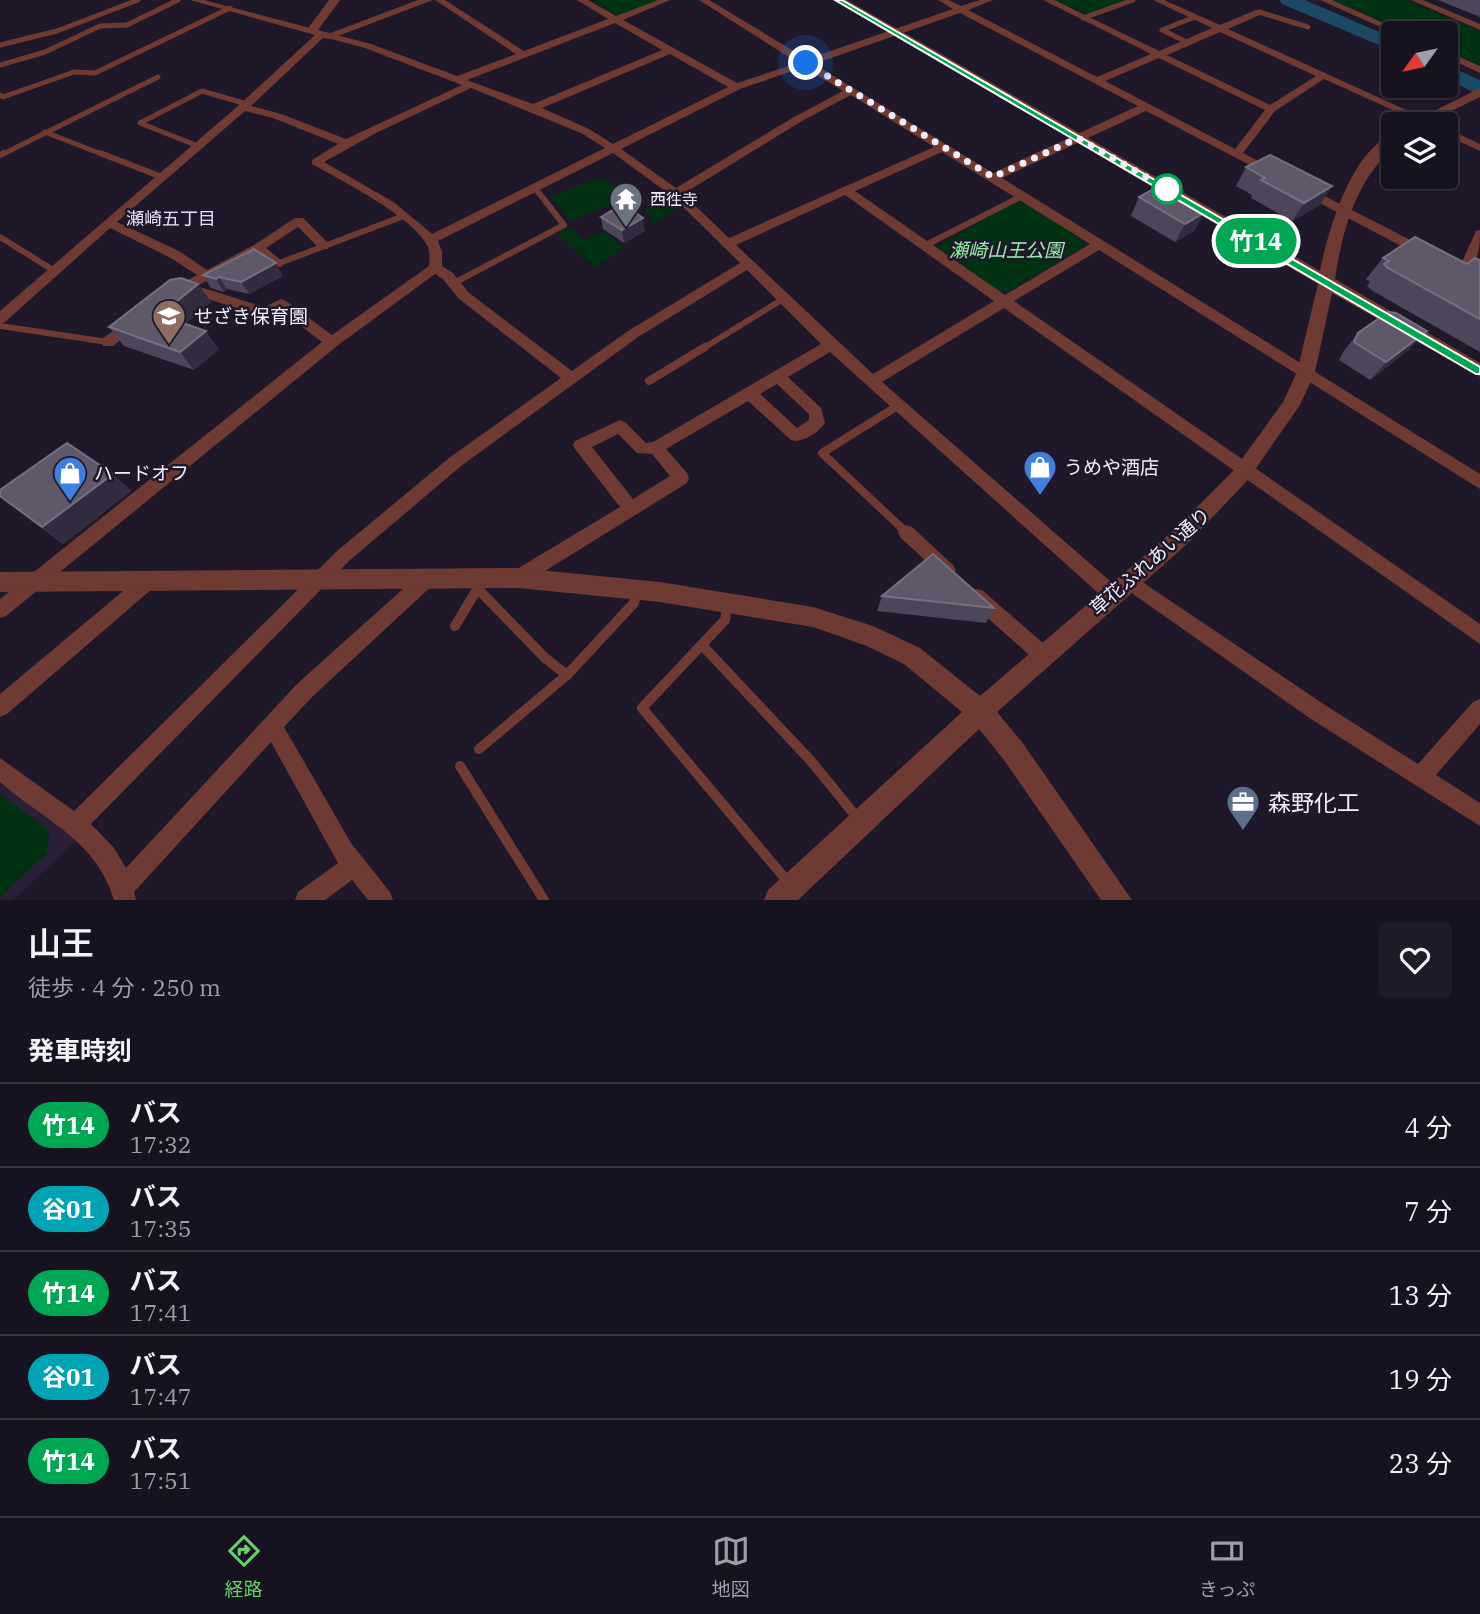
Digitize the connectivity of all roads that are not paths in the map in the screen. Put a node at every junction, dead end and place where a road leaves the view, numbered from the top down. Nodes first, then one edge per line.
1 (138, 0) edge
2 (178, 0) edge
3 (194, 0) edge
4 (335, 0) edge
5 (428, 0) edge
6 (439, 0) edge
7 (581, 0) edge
8 (666, 0) edge
9 (703, 0) edge
10 (839, 0) edge
11 (942, 0) edge
12 (989, 0) edge
13 (1047, 0) edge
14 (1133, 0) edge
15 (1157, 0) edge
16 (1324, 0) edge
17 (1415, 0) edge
18 (230, 8) junction
19 (960, 10) junction
20 (1259, 12) joint
21 (1195, 17) junction
22 (1083, 18) junction
23 (616, 20) junction
24 (1381, 24) edge
25 (1308, 27) dead end
26 (1480, 27) edge
27 (1220, 28) junction
28 (895, 32) junction
29 (47, 33) junction
30 (320, 34) junction
31 (1187, 42) junction
32 (57, 44) junction
33 (0, 45) edge
34 (670, 50) junction
35 (1157, 54) junction
36 (524, 55) junction
37 (1458, 60) edge
38 (806, 63) junction
39 (0, 65) edge
40 (1480, 70) edge
41 (1324, 75) junction
42 (158, 77) dead end
43 (456, 80) junction
44 (1097, 81) junction
45 (470, 85) junction
46 (736, 87) junction
47 (851, 91) junction
48 (1475, 95) edge
49 (1, 97) edge
50 (245, 106) junction
51 (1146, 107) junction
52 (533, 108) junction
53 (1271, 109) junction
54 (1400, 112) edge
55 (1443, 112) edge
56 (45, 132) junction
57 (1458, 137) edge
58 (1078, 138) junction
59 (344, 142) junction
60 (198, 146) junction
61 (943, 147) junction
62 (613, 148) junction
63 (1480, 148) edge
64 (1381, 149) edge
65 (1237, 154) junction
66 (0, 155) edge
67 (162, 177) junction
68 (993, 177) junction
69 (535, 188) junction
70 (847, 191) junction
71 (676, 193) junction
72 (1022, 196) junction
73 (1343, 210) junction
74 (401, 217) junction
75 (108, 222) junction
76 (1480, 234) edge
77 (0, 237) edge
78 (430, 240) junction
79 (727, 244) junction
80 (1099, 244) junction
81 (324, 246) junction
82 (924, 246) junction
83 (258, 248) junction
84 (277, 264) joint
85 (748, 264) junction
86 (435, 268) junction
87 (53, 270) junction
88 (207, 276) junction
89 (454, 282) junction
90 (1327, 282) junction
91 (185, 287) junction
92 (165, 299) edge
93 (783, 299) junction
94 (1004, 302) junction
95 (146, 313) edge
96 (0, 319) edge
97 (0, 326) edge
98 (108, 342) joint
99 (332, 342) junction
100 (831, 345) junction
101 (1306, 371) junction
102 (1480, 371) edge
103 (778, 376) junction
104 (570, 377) junction
105 (872, 381) junction
106 (649, 382) dead end
107 (749, 393) junction
108 (899, 405) junction
109 (656, 448) junction
110 (1245, 470) junction
111 (1480, 482) edge
112 (631, 509) junction
113 (906, 532) joint
114 (429, 577) junction
115 (518, 578) junction
116 (320, 579) junction
117 (1129, 581) junction
118 (0, 582) edge
119 (33, 582) junction
120 (147, 582) junction
121 (482, 583) junction
122 (637, 589) junction
123 (1112, 594) junction
124 (728, 602) junction
125 (0, 610) edge
126 (455, 626) dead end
127 (1480, 635) edge
128 (702, 645) junction
129 (1043, 655) junction
130 (567, 675) junction
131 (0, 707) edge
132 (1480, 709) edge
133 (980, 711) junction
134 (272, 724) junction
135 (479, 749) dead end
136 (460, 766) dead end
137 (0, 768) edge
138 (1420, 777) junction
139 (1480, 815) edge
140 (861, 822) junction
141 (76, 824) junction
142 (355, 864) junction
143 (124, 894) edge
144 (785, 894) edge
145 (306, 900) edge
146 (382, 900) edge
147 (544, 900) edge
148 (1118, 900) edge

1 - 29 lane
2 - 32 lane
3 - 18 street
4 - 30 street
5 - 30 street
6 - 36 street
7 - 23 street
8 - 23 street
9 - 38 street
10 - 28 street
11 - 19 street
12 - 19 street
13 - 22 street
14 - 22 lane
15 - 21 street
16 - 24 street
17 - 26 street
18 - 30 street
18 - 49 lane
19 - 28 street
19 - 44 street
20 - 25 lane
20 - 27 street
21 - 27 street
21 - 31 lane
22 - 35 street
23 - 34 street
23 - 36 street
27 - 31 street
27 - 41 street
28 - 38 street
28 - 58 street
29 - 32 lane
29 - 33 lane
30 - 43 street
30 - 50 street
31 - 35 street
32 - 39 lane
34 - 46 street
34 - 52 street
35 - 44 street
35 - 53 street
36 - 43 street
37 - 40 street
38 - 46 street
38 - 47 street
41 - 53 street
41 - 54 street
42 - 56 lane
43 - 45 street
44 - 51 street
45 - 52 street
45 - 59 street
46 - 62 street
47 - 61 street
47 - 71 street
48 - 55 street
50 - 59 street
50 - 60 street
50 - 60 lane
51 - 58 street
51 - 65 street
52 - 62 street
53 - 65 street
56 - 66 lane
56 - 67 lane
57 - 63 street
58 - 68 street
58 - 90 street
59 - 74 street
60 - 67 street
61 - 68 street
61 - 70 street
62 - 69 street
62 - 71 street
64 - 73 street, 草花ふれあい通り
65 - 73 street
67 - 75 street
68 - 72 street
69 - 78 street
69 - 89 lane
70 - 79 street
70 - 82 street
71 - 79 street
72 - 80 street
72 - 82 lane
73 - 76 street
73 - 90 street, 草花ふれあい通り
74 - 78 street
74 - 81 lane
75 - 87 street
75 - 88 street
77 - 87 lane
78 - 86 street
79 - 85 street
80 - 94 street
80 - 101 street
81 - 83 street
81 - 84 lane
82 - 94 street
83 - 84 street
83 - 88 street
85 - 93 street
85 - 104 street
86 - 89 street
86 - 99 street
87 - 96 street
88 - 91 street
89 - 104 street
90 - 101 street, 草花ふれあい通り
90 - 102 street
91 - 92 street
91 - 99 street
93 - 100 street
93 - 106 lane
94 - 105 street
94 - 110 street
95 - 98 street
97 - 98 lane
99 - 119 street
100 - 103 street
100 - 105 street
101 - 110 street, 草花ふれあい通り
101 - 111 street
103 - 107 street
103 - 107 street
104 - 116 street
105 - 108 street
107 - 109 street
108 - 113 lane
108 - 123 street
109 - 112 street
109 - 112 street
110 - 117 street, 草花ふれあい通り
110 - 127 street
112 - 115 street
113 - 129 street
114 - 116 street
114 - 121 street
114 - 134 street
115 - 121 street
115 - 122 street
116 - 120 street
116 - 141 street
117 - 123 street, 草花ふれあい通り
117 - 138 street
118 - 119 street
119 - 120 street
119 - 125 street
120 - 131 street
121 - 126 lane
121 - 130 lane
122 - 124 street
122 - 130 lane
123 - 129 street, 草花ふれあい通り
124 - 128 lane
124 - 133 street
128 - 140 lane
128 - 144 lane
129 - 133 street, 草花ふれあい通り
130 - 135 lane
132 - 138 street
133 - 140 street, 草花ふれあい通り
133 - 148 street
134 - 142 street
134 - 143 street
136 - 147 lane
137 - 141 street
138 - 139 street
140 - 144 street, 草花ふれあい通り
141 - 143 street
142 - 145 street
142 - 146 street

